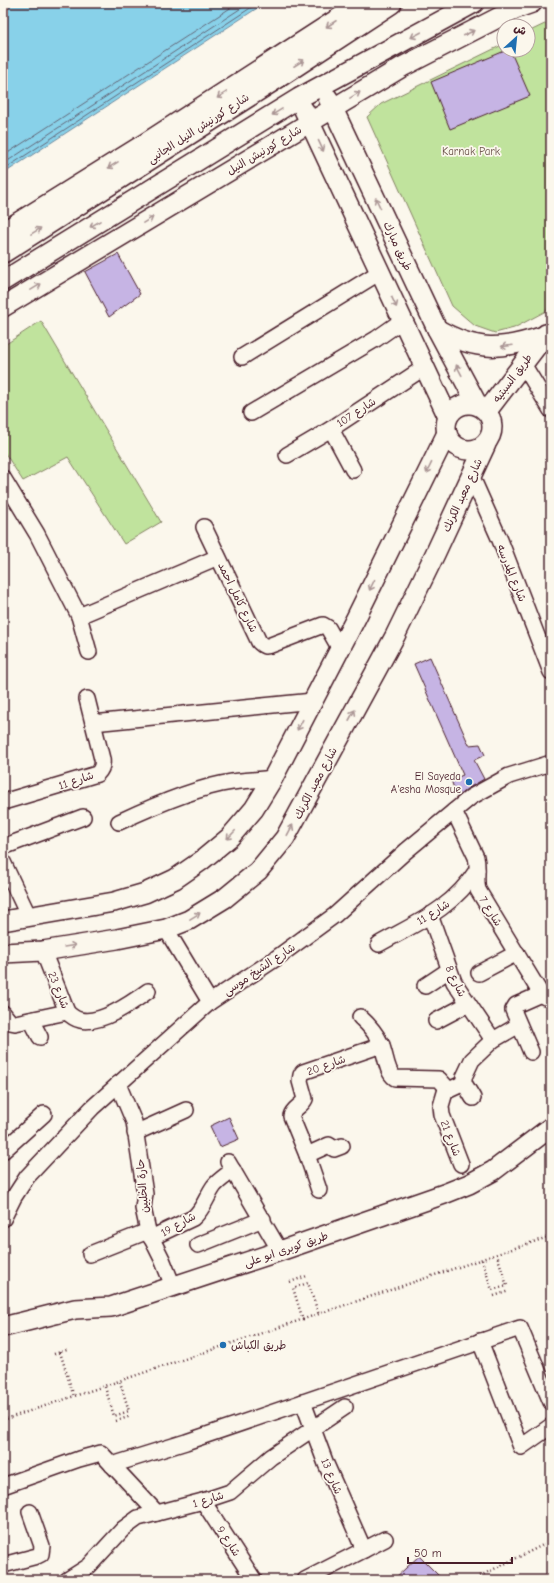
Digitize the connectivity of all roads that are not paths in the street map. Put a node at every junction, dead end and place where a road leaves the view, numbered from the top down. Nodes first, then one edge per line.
1 (364, 3) edge
2 (391, 3) edge
3 (474, 3) edge
4 (532, 3) edge
5 (322, 85) junction
6 (299, 98) junction
7 (333, 108) junction
8 (310, 122) junction
9 (3, 233) edge
10 (3, 252) edge
11 (41, 258) junction
12 (380, 272) junction
13 (54, 276) junction
14 (3, 281) edge
15 (3, 307) edge
16 (403, 320) junction
17 (437, 329) junction
18 (548, 331) edge
19 (242, 357) dead end
20 (524, 364) junction
21 (424, 367) junction
22 (482, 408) junction
23 (551, 410) edge
24 (251, 413) dead end
25 (447, 425) junction
26 (330, 429) junction
27 (486, 444) junction
28 (287, 455) dead end
29 (353, 470) dead end
30 (471, 475) junction
31 (3, 478) edge
32 (204, 527) dead end
33 (218, 557) junction
34 (79, 616) junction
35 (340, 649) junction
36 (89, 652) dead end
37 (551, 672) edge
38 (87, 699) dead end
39 (313, 701) junction
40 (93, 723) junction
41 (551, 763) edge
42 (272, 778) junction
43 (3, 802) edge
44 (454, 811) junction
45 (83, 818) dead end
46 (118, 822) dead end
47 (3, 847) edge
48 (3, 862) edge
49 (477, 870) junction
50 (430, 915) junction
51 (29, 917) junction
52 (3, 922) edge
53 (166, 929) junction
54 (379, 944) dead end
55 (43, 951) junction
56 (3, 953) edge
57 (517, 953) junction
58 (449, 970) junction
59 (479, 973) dead end
60 (425, 986) dead end
61 (148, 990) dead end
62 (546, 995) edge
63 (210, 1002) junction
64 (468, 1004) junction
65 (67, 1012) junction
66 (3, 1013) edge
67 (360, 1017) dead end
68 (31, 1020) junction
69 (436, 1021) dead end
70 (519, 1026) junction
71 (40, 1037) dead end
72 (493, 1040) junction
73 (382, 1045) junction
74 (531, 1052) dead end
75 (464, 1083) junction
76 (118, 1084) junction
77 (446, 1089) junction
78 (473, 1098) dead end
79 (186, 1110) dead end
80 (44, 1114) dead end
81 (551, 1127) edge
82 (135, 1133) junction
83 (342, 1146) dead end
84 (3, 1151) edge
85 (308, 1154) junction
86 (460, 1164) dead end
87 (319, 1190) dead end
88 (3, 1219) edge
89 (263, 1219) junction
90 (150, 1235) junction
91 (198, 1245) dead end
92 (280, 1251) junction
93 (90, 1254) dead end
94 (173, 1286) junction
95 (3, 1327) edge
96 (480, 1342) junction
97 (303, 1402) junction
98 (551, 1402) edge
99 (345, 1407) dead end
100 (551, 1426) edge
101 (313, 1429) junction
102 (112, 1465) junction
103 (3, 1486) edge
104 (203, 1501) junction
105 (30, 1512) dead end
106 (157, 1513) junction
107 (385, 1539) dead end
108 (364, 1550) junction
109 (3, 1566) edge
110 (67, 1580) edge
111 (254, 1580) edge
112 (305, 1580) edge

1 -> 9 main road, شارع كورنيش النيل الجانبى
10 -> 2 main road, شارع كورنيش النيل الجانبى
3 -> 5 street
7 -> 4 street, شارع كورنيش النيل
5 - 6 street
5 - 7 street, طريق مبارك
6 - 8 street
6 -> 11 street
7 - 8 street, شارع كورنيش النيل
17 -> 7 street, طريق مبارك
8 -> 12 street
13 -> 8 street, شارع كورنيش النيل
11 - 13 street
11 - 14 street
12 -> 16 street
12 - 19 street
15 -> 13 street, شارع كورنيش النيل
16 - 21 street
16 - 24 street
18 -> 17 street
22 -> 17 street, طريق مبارك
18 - 20 street, طريق السبتيه
20 - 22 street, طريق السبتيه
20 - 23 street
21 - 25 street
21 - 26 street, شارع 107
22 - 25 street
22 - 27 street
25 - 27 street
25 -> 35 street
26 - 28 street, شارع 107
26 - 29 street
27 - 30 street, شارع معبد الكرنك
30 - 37 street, شارع المدرسه
53 -> 30 street, شارع معبد الكرنك
31 - 34 street
32 - 33 street, شارع كامل احمد
33 - 34 street
33 - 35 street, شارع كامل احمد
34 - 36 street
35 - 39 street
38 - 40 street, شارع 11
39 - 40 street
39 -> 42 street
40 - 43 street, شارع 11
41 - 44 street, شارع الشيخ موسى
42 - 46 street
42 -> 51 street
44 - 49 street, شارع 7
44 - 63 street, شارع الشيخ موسى
45 - 47 street
48 - 51 street
49 - 50 street, شارع 11
49 - 57 street, شارع 7
50 - 54 street, شارع 11
50 - 58 street, شارع 8
51 - 52 street
55 -> 53 street, شارع معبد الكرنك
53 - 63 street
55 - 56 street, شارع معبد الكرنك
55 - 65 street, شارع 23
57 - 59 street
57 - 62 street, شارع 7
58 - 60 street
58 - 64 street, شارع 8
61 - 65 street, شارع 23
62 - 70 street
63 - 76 street, شارع الشيخ موسى
64 - 69 street
64 - 72 street, شارع 8
65 - 68 street
66 - 68 street
67 - 73 street
68 - 71 street
70 - 72 street
70 - 74 street
72 - 75 street
73 - 77 street
73 - 85 street, شارع 20
75 - 77 street
75 - 78 street
76 - 82 street, حارة الخلبين
76 - 88 street, شارع الشيخ موسى
77 - 86 street, شارع 21
79 - 82 street
80 - 84 street
81 - 92 street, طريق كوبرى ابو على
82 - 90 street, حارة الخلبين
83 - 85 street
85 - 87 street, شارع 20
89 - 90 street, شارع 19
89 - 91 street
89 - 92 street
90 - 93 street, شارع 19
90 - 94 street, حارة الخلبين
92 - 94 street, طريق كوبرى ابو على
94 - 95 street, طريق كوبرى ابو على
96 - 97 street
96 - 98 street
96 - 100 street
97 - 101 street, شارع 13
97 - 102 street
99 - 101 street, شارع 1
101 - 104 street, شارع 1
101 - 108 street, شارع 13
102 - 103 street
102 - 106 street
104 - 106 street, شارع 1
104 - 111 street, شارع 9
105 - 109 street
106 - 110 street, شارع 1
107 - 108 street
108 - 112 street

